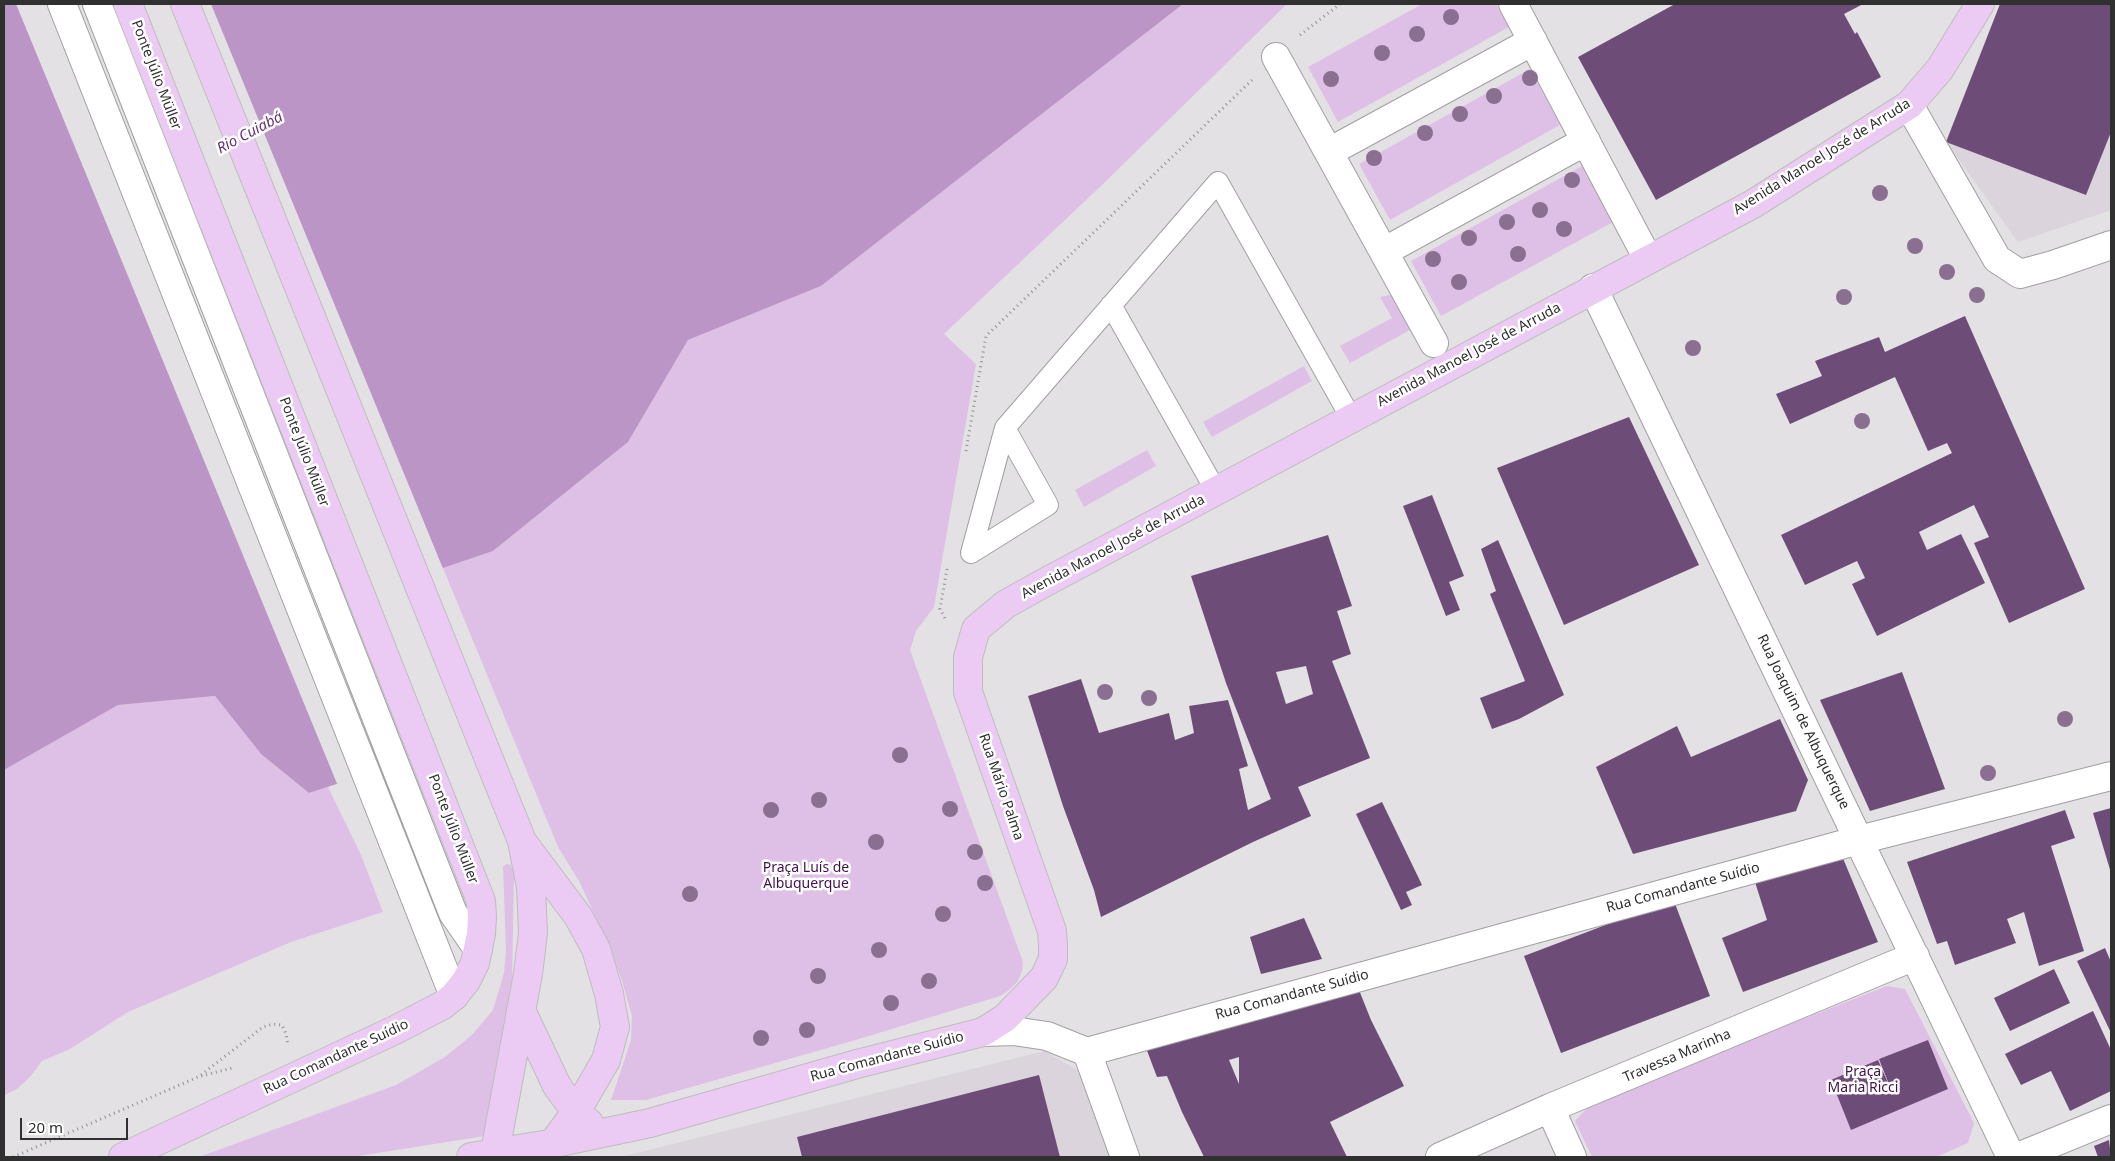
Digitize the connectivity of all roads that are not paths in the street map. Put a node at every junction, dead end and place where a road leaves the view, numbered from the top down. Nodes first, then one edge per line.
1 (62, 4) edge
2 (97, 4) edge
3 (128, 4) edge
4 (185, 4) edge
5 (1513, 4) edge
6 (1980, 4) edge
7 (1533, 41) junction
8 (1276, 56) dead end
9 (1909, 106) junction
10 (1586, 141) junction
11 (1329, 152) junction
12 (2111, 245) edge
13 (1385, 251) junction
14 (1648, 260) junction
15 (1593, 288) junction
16 (1111, 304) junction
17 (1434, 343) dead end
18 (1351, 418) junction
19 (1005, 428) junction
20 (1216, 491) junction
21 (968, 692) joint
22 (2111, 776) edge
23 (1859, 840) junction
24 (522, 841) junction
25 (481, 900) joint
26 (478, 949) junction
27 (1914, 956) junction
28 (454, 996) junction
29 (521, 1010) junction
30 (982, 1032) junction
31 (1087, 1052) junction
32 (1550, 1108) junction
33 (576, 1112) junction
34 (2111, 1119) edge
35 (601, 1134) junction
36 (548, 1150) edge
37 (487, 1156) edge
38 (123, 1157) edge
39 (1125, 1157) edge
40 (1440, 1157) edge
41 (1572, 1157) edge
42 (2011, 1157) edge
43 (2018, 1157) edge

1 - 28 street
2 - 26 street
3 - 25 main road, Ponte Júlio Müller
4 - 24 main road
5 - 7 street
6 - 9 main road, Avenida Manoel José de Arruda
7 - 10 street
7 - 11 street
8 - 11 street
9 - 12 street
9 - 14 main road, Avenida Manoel José de Arruda
10 - 13 street
10 - 14 street
11 - 13 street
13 - 17 street
14 - 15 main road, Avenida Manoel José de Arruda
15 - 18 main road, Avenida Manoel José de Arruda
15 - 23 street, Rua Joaquim de Albuquerque
16 - 18 lane
16 - 19 lane
16 - 20 lane
18 - 20 main road, Avenida Manoel José de Arruda
19 - 19 lane
20 - 21 main road, Avenida Manoel José de Arruda
21 - 30 main road, Rua Mário Palma
22 - 23 street, Rua Comandante Suídio
23 - 27 street, Rua Joaquim de Albuquerque
23 - 31 street, Rua Comandante Suídio
24 - 29 main road
24 - 33 main road
25 - 26 main road, Rua Comandante Suídio
26 - 28 main road, Rua Comandante Suídio
27 - 32 street, Travessa Marinha
27 - 42 street, Rua Joaquim de Albuquerque
28 - 38 main road, Rua Comandante Suídio
29 - 33 main road
29 - 37 main road
30 - 31 street, Rua Comandante Suídio
30 - 35 main road, Rua Comandante Suídio
31 - 39 street
32 - 40 street, Travessa Marinha
32 - 41 street
33 - 35 main road
33 - 36 main road
34 - 43 street
35 - 36 main road, Rua Comandante Suídio
36 - 37 main road, Rua Comandante Suídio

